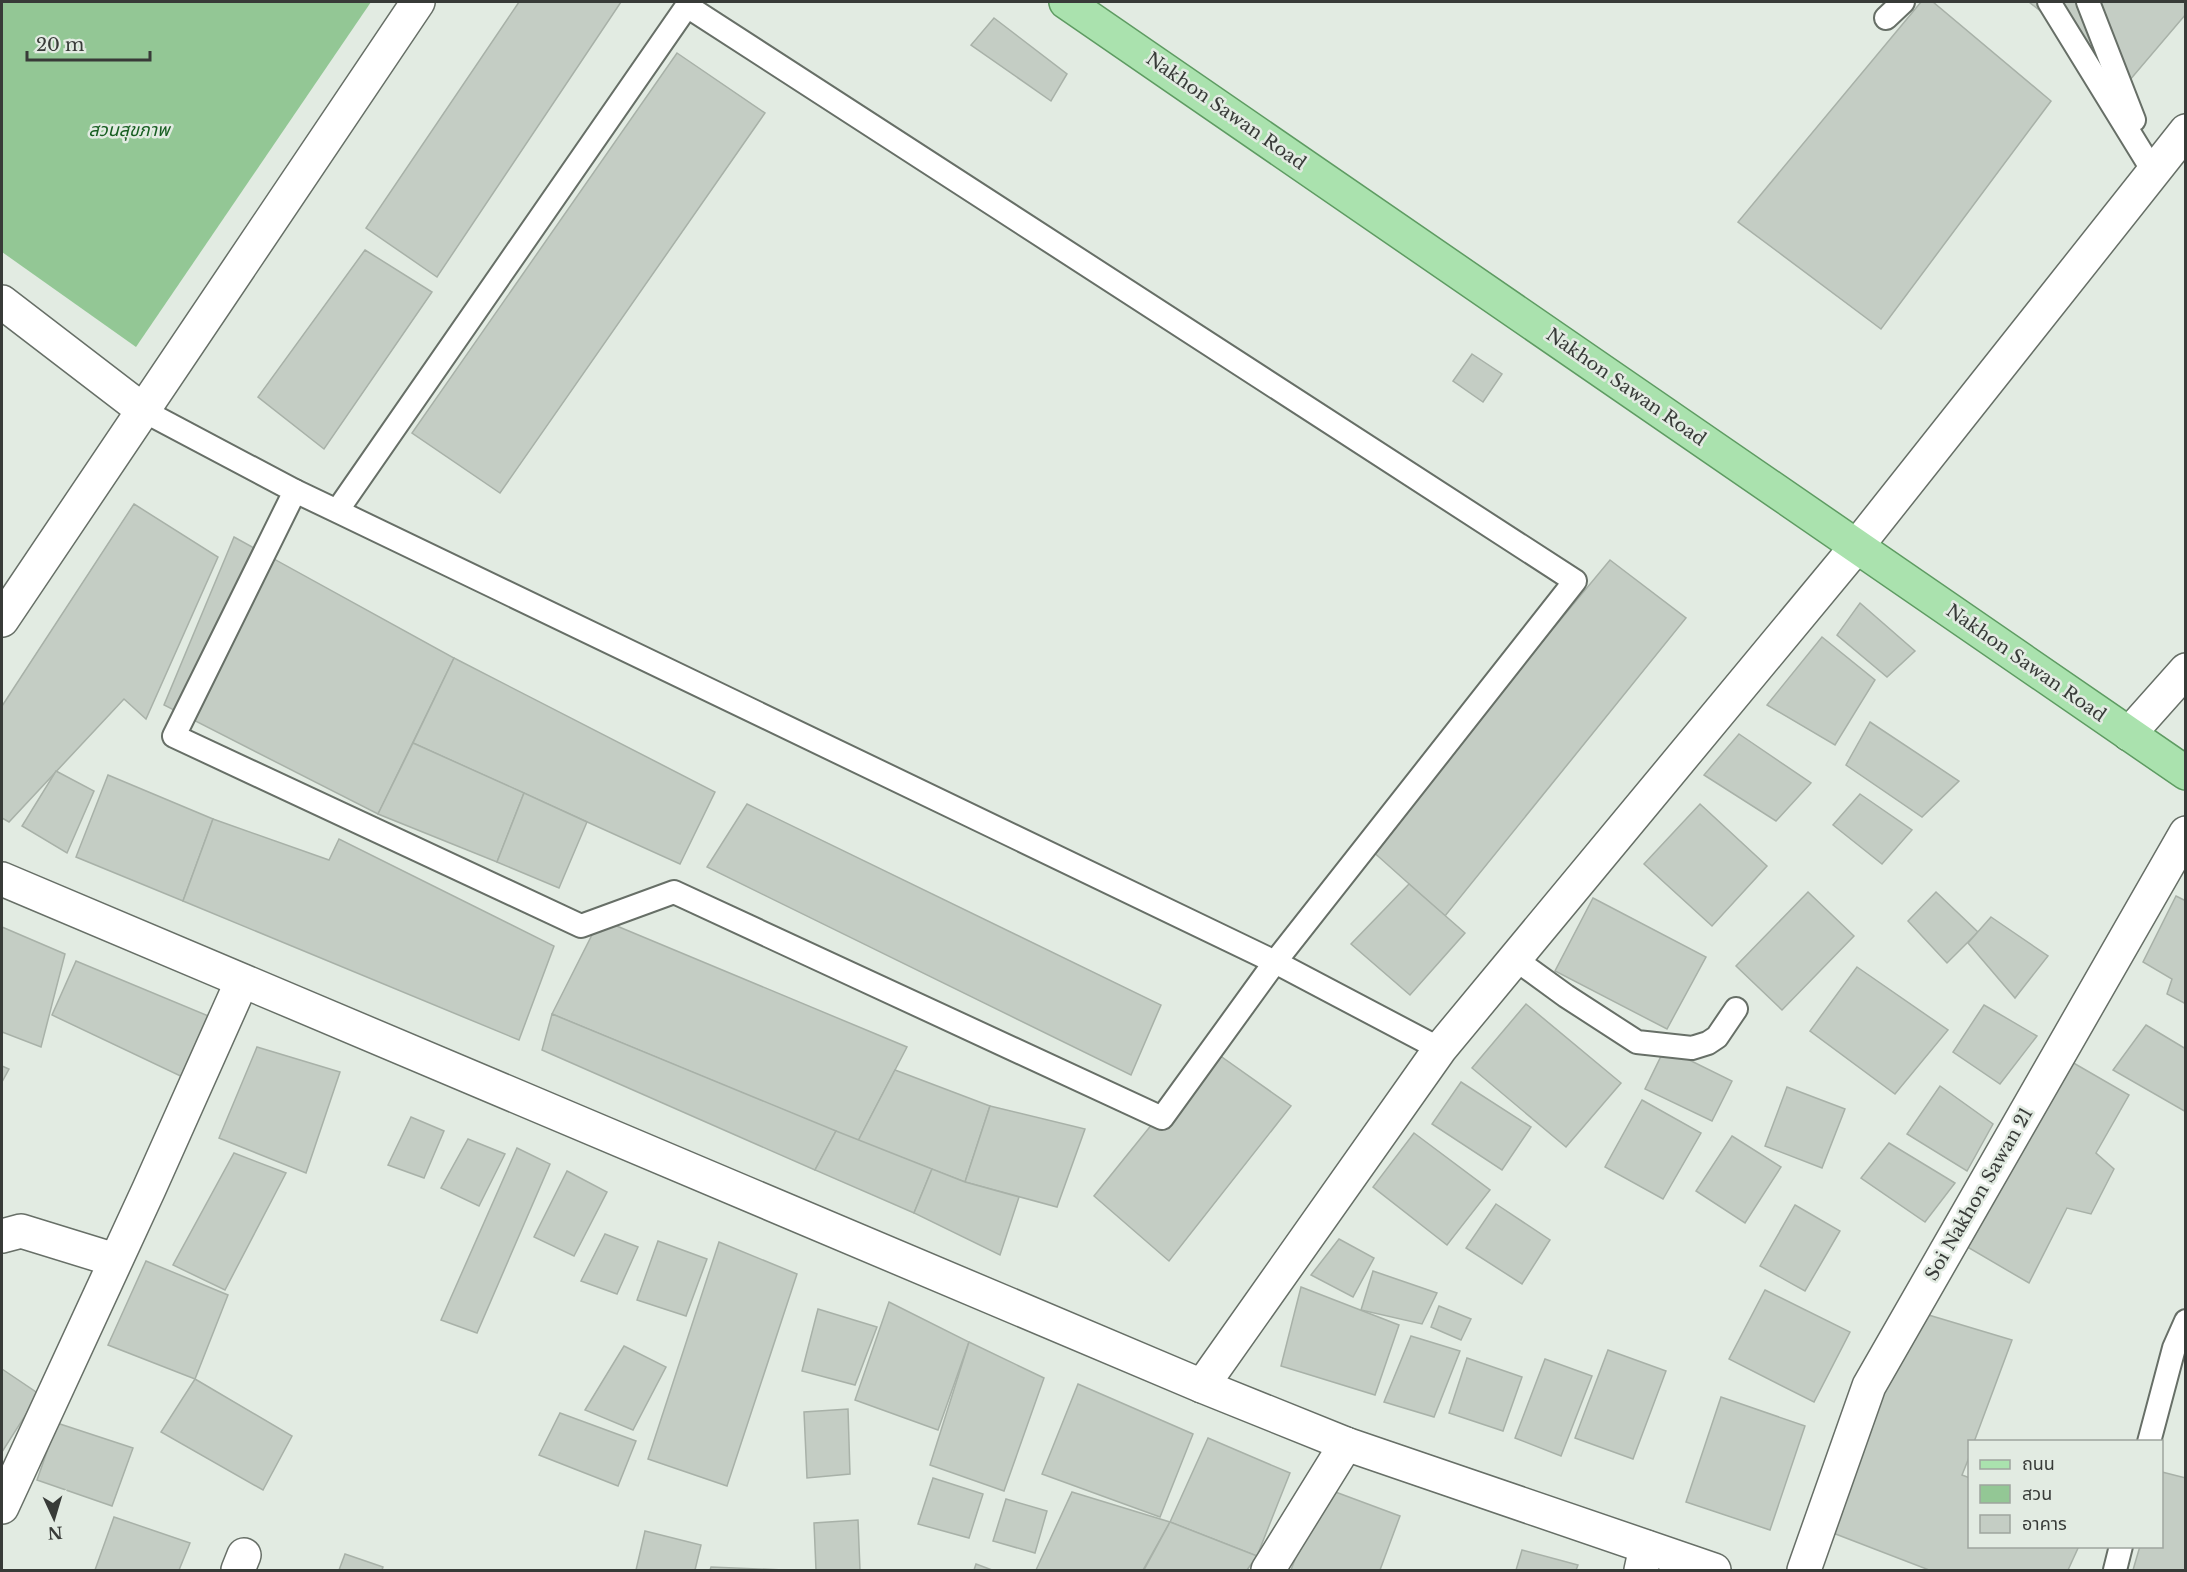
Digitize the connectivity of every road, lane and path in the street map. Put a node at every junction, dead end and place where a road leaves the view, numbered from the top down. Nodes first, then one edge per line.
1 (418, 2) edge
2 (1066, 2) edge
3 (1903, 2) edge
4 (2049, 2) edge
5 (2088, 2) edge
6 (1886, 18) dead end
7 (2186, 131) edge
8 (2153, 171) junction
9 (2, 302) edge
10 (144, 411) junction
11 (295, 491) junction
12 (337, 511) junction
13 (1857, 546) junction
14 (2, 620) edge
15 (2186, 670) edge
16 (2129, 734) junction
17 (2186, 772) edge
18 (2186, 833) edge
19 (2, 879) edge
20 (1515, 959) junction
21 (1275, 962) junction
22 (242, 981) junction
23 (1736, 1009) dead end
24 (1440, 1049) junction
25 (2, 1236) edge
26 (115, 1260) junction
27 (2186, 1321) edge
28 (1202, 1386) junction
29 (2150, 1440) edge
30 (1346, 1444) junction
31 (2, 1507) edge
32 (2120, 1548) edge
33 (1644, 1559) edge
34 (1268, 1570) edge
35 (1714, 1570) edge
36 (1804, 1570) edge
37 (2115, 1570) edge

1 - 10 street
2 - 13 main road, Nakhon Sawan Road
3 - 6 lane
4 - 8 lane
5 - 8 lane
7 - 8 street
8 - 13 street
9 - 10 street
10 - 11 lane
10 - 14 street
11 - 12 lane
11 - 21 lane
12 - 21 lane
12 - 21 lane
13 - 16 main road, Nakhon Sawan Road
13 - 20 street
15 - 16 street
16 - 17 main road, Nakhon Sawan Road
18 - 36 street, Soi Nakhon Sawan 21
19 - 22 street
20 - 23 lane
20 - 24 street
21 - 24 lane
22 - 26 street
22 - 28 street
24 - 28 street
25 - 26 street
26 - 31 street
27 - 29 lane
28 - 30 street
30 - 33 street
30 - 34 street
32 - 37 lane
33 - 35 street

